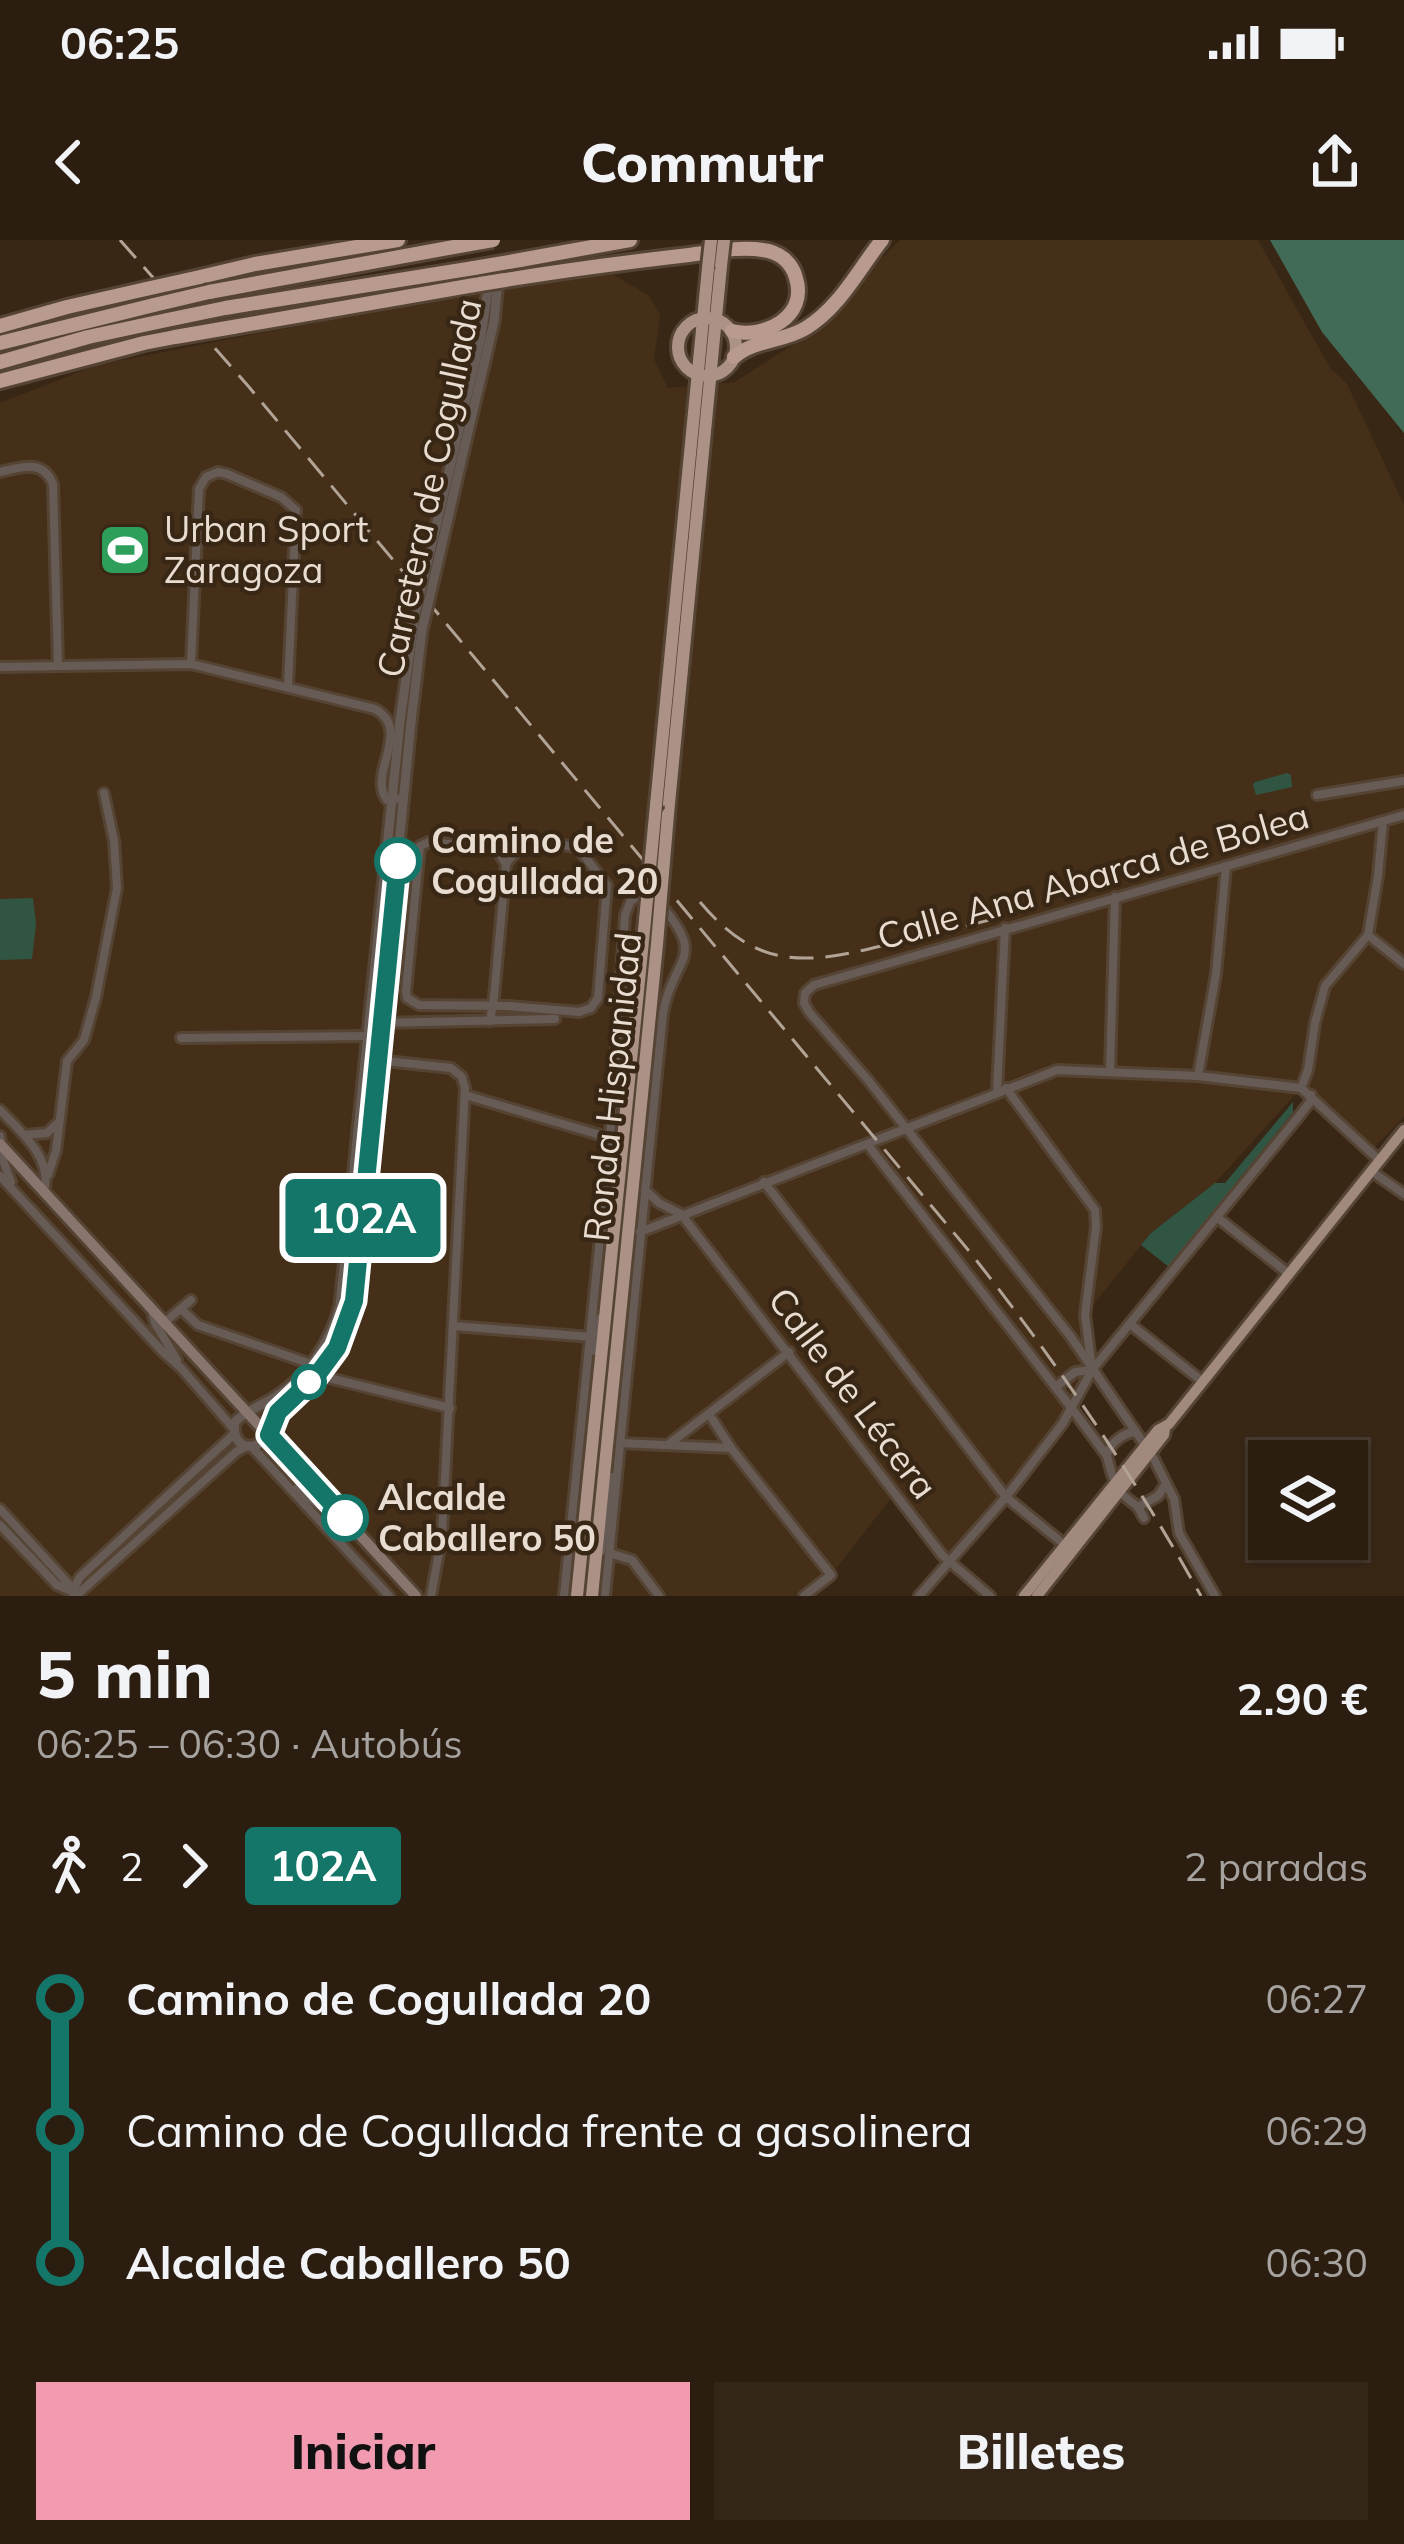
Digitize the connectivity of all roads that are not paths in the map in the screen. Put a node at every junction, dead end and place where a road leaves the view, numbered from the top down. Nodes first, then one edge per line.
1 (372, 240) edge
2 (398, 240) edge
3 (493, 240) edge
4 (630, 240) edge
5 (711, 240) edge
6 (724, 240) edge
7 (882, 240) edge
8 (335, 250) junction
9 (714, 267) junction
10 (493, 281) junction
11 (710, 318) junction
12 (0, 326) edge
13 (732, 331) junction
14 (0, 343) edge
15 (734, 356) junction
16 (0, 362) edge
17 (704, 375) junction
18 (0, 380) edge
19 (0, 472) edge
20 (191, 664) junction
21 (58, 665) junction
22 (0, 667) edge
23 (288, 687) junction
24 (405, 722) junction
25 (1404, 781) edge
26 (104, 793) dead end
27 (1317, 795) dead end
28 (404, 798) junction
29 (391, 801) junction
30 (1404, 815) edge
31 (1383, 821) junction
32 (506, 864) junction
33 (1226, 866) junction
34 (1115, 897) junction
35 (1005, 928) junction
36 (1368, 934) junction
37 (650, 942) junction
38 (1404, 964) edge
39 (493, 1006) junction
40 (555, 1019) dead end
41 (490, 1021) junction
42 (381, 1023) junction
43 (367, 1036) junction
44 (181, 1038) dead end
45 (377, 1060) junction
46 (1110, 1072) junction
47 (1198, 1076) junction
48 (1301, 1088) junction
49 (1002, 1090) junction
50 (465, 1095) junction
51 (1312, 1099) junction
52 (0, 1109) edge
53 (59, 1122) junction
54 (905, 1128) junction
55 (1404, 1130) edge
56 (23, 1134) junction
57 (610, 1138) junction
58 (0, 1142) edge
59 (868, 1145) junction
60 (1375, 1166) junction
61 (48, 1175) junction
62 (0, 1176) edge
63 (764, 1182) junction
64 (645, 1190) junction
65 (44, 1192) junction
66 (17, 1194) junction
67 (1404, 1194) edge
68 (681, 1214) junction
69 (1218, 1218) junction
70 (640, 1232) junction
71 (1289, 1274) junction
72 (623, 1280) junction
73 (608, 1294) junction
74 (191, 1300) dead end
75 (152, 1308) junction
76 (181, 1309) junction
77 (1085, 1315) junction
78 (165, 1322) junction
79 (1061, 1324) junction
80 (1130, 1324) junction
81 (454, 1326) junction
82 (592, 1337) junction
83 (789, 1352) junction
84 (182, 1368) junction
85 (314, 1369) junction
86 (1092, 1370) junction
87 (1202, 1382) junction
88 (1056, 1387) junction
89 (624, 1397) junction
90 (1070, 1406) junction
91 (450, 1408) junction
92 (584, 1408) junction
93 (246, 1412) junction
94 (709, 1414) junction
95 (233, 1431) junction
96 (1135, 1432) junction
97 (269, 1435) junction
98 (620, 1443) junction
99 (669, 1444) junction
100 (249, 1447) junction
101 (731, 1448) junction
102 (1148, 1449) junction
103 (1107, 1456) junction
104 (617, 1460) junction
105 (280, 1477) junction
106 (1166, 1484) junction
107 (1118, 1487) junction
108 (1006, 1497) junction
109 (1138, 1507) junction
110 (0, 1509) edge
111 (345, 1518) junction
112 (1144, 1518) dead end
113 (0, 1525) edge
114 (573, 1527) junction
115 (1071, 1545) junction
116 (609, 1553) junction
117 (950, 1563) junction
118 (392, 1570) junction
119 (80, 1577) junction
120 (59, 1581) junction
121 (578, 1588) edge
122 (592, 1589) edge
123 (74, 1594) edge
124 (389, 1596) edge
125 (404, 1596) edge
126 (416, 1596) edge
127 (431, 1596) edge
128 (564, 1596) edge
129 (605, 1596) edge
130 (659, 1596) edge
131 (804, 1596) edge
132 (919, 1596) edge
133 (990, 1596) edge
134 (1024, 1596) edge
135 (1036, 1596) edge
136 (1215, 1596) edge

1 - 8 highway
2 - 8 highway
3 - 14 highway, bridge
4 - 16 highway, bridge
5 - 9 highway, Ronda Hispanidad, bridge
6 - 9 highway, Ronda Hispanidad, bridge
7 - 15 highway
8 - 12 highway, bridge
9 - 11 highway, Ronda Hispanidad
10 - 13 highway
10 - 18 highway, bridge
10 - 24 street, Carretera de Cogullada, bridge
11 - 13 highway
11 - 17 highway, Ronda Hispanidad
11 - 17 highway
13 - 15 highway
15 - 17 highway
17 - 37 highway, Ronda Hispanidad, bridge
17 - 37 highway, Ronda Hispanidad, bridge
19 - 21 street
20 - 21 street
20 - 23 street
20 - 23 street
21 - 22 street
23 - 29 street
24 - 28 street, Carretera de Cogullada
24 - 29 street, Carretera de Cogullada
25 - 27 street
26 - 53 street
28 - 29 street
28 - 42 street, Carretera de Cogullada
29 - 43 street, Carretera de Cogullada
30 - 31 street, Calle Ana Abarca de Bolea
31 - 33 street, Calle Ana Abarca de Bolea
31 - 36 street
32 - 39 street
32 - 39 street
32 - 39 street
33 - 34 street, Calle Ana Abarca de Bolea
33 - 47 street
34 - 35 street, Calle Ana Abarca de Bolea
34 - 46 street
35 - 49 street
35 - 54 street, Calle Ana Abarca de Bolea
36 - 38 street
36 - 48 street
37 - 72 highway, Ronda Hispanidad
37 - 73 highway, Ronda Hispanidad
39 - 41 street
40 - 41 street
41 - 42 street
42 - 45 street, Carretera de Cogullada
43 - 44 street
43 - 85 street, Carretera de Cogullada
45 - 50 street
45 - 85 street, Carretera de Cogullada
46 - 47 street
46 - 49 street
47 - 48 street
48 - 51 street
49 - 54 street
49 - 77 street
50 - 57 street
50 - 81 street
51 - 60 street
51 - 69 street
52 - 56 street
53 - 56 street
53 - 61 street
54 - 59 street
54 - 79 street
55 - 60 main road
56 - 61 street
57 - 64 street
57 - 82 street
58 - 65 main road
58 - 66 street
59 - 63 street
59 - 88 street
60 - 67 street
60 - 71 main road
61 - 65 street
62 - 66 street
63 - 68 street
63 - 108 street
64 - 68 street, Calle de Lécera
64 - 70 street
65 - 75 main road
66 - 84 street
68 - 70 street
68 - 83 street, Calle de Lécera
69 - 71 street
69 - 80 street
70 - 89 street
71 - 87 main road
72 - 89 street
72 - 122 highway, Ronda Hispanidad
73 - 92 street, Ronda Hispanidad
73 - 121 highway, Ronda Hispanidad
74 - 76 street
75 - 78 main road
75 - 84 street
76 - 78 street
76 - 85 street
77 - 79 street
77 - 86 street
78 - 93 main road
79 - 86 street
80 - 86 street
80 - 87 street
81 - 82 street
81 - 91 street
82 - 92 street
83 - 94 street
83 - 117 street, Calle de Lécera
84 - 95 street
85 - 91 street
85 - 93 street, Carretera de Cogullada
85 - 97 street, Carretera de Cogullada
86 - 88 street
86 - 90 street
86 - 96 street
87 - 102 main road
88 - 90 street
89 - 98 street
90 - 103 street
90 - 108 street
91 - 127 street
92 - 114 street
93 - 95 street, Carretera de Cogullada
93 - 97 main road
94 - 99 street
94 - 101 street
95 - 100 street
95 - 119 street
96 - 102 street
96 - 103 street
97 - 100 street, Carretera de Cogullada
97 - 111 main road
98 - 99 street
98 - 104 street
99 - 101 street
100 - 105 street
100 - 123 street
101 - 131 street
102 - 106 street
102 - 107 main road
103 - 107 street
104 - 116 street
104 - 122 street, Ronda Hispanidad
105 - 111 street
105 - 124 street
106 - 109 street
106 - 136 street
107 - 109 street
107 - 115 main road
108 - 115 street
108 - 117 street
109 - 112 street
110 - 120 street
111 - 118 main road
113 - 120 street
114 - 121 street
114 - 128 street
115 - 134 main road
115 - 135 main road
116 - 129 street
116 - 130 street
117 - 132 street
117 - 133 street, Calle de Lécera
118 - 125 street
118 - 126 main road
119 - 120 street
119 - 123 street
120 - 123 street

